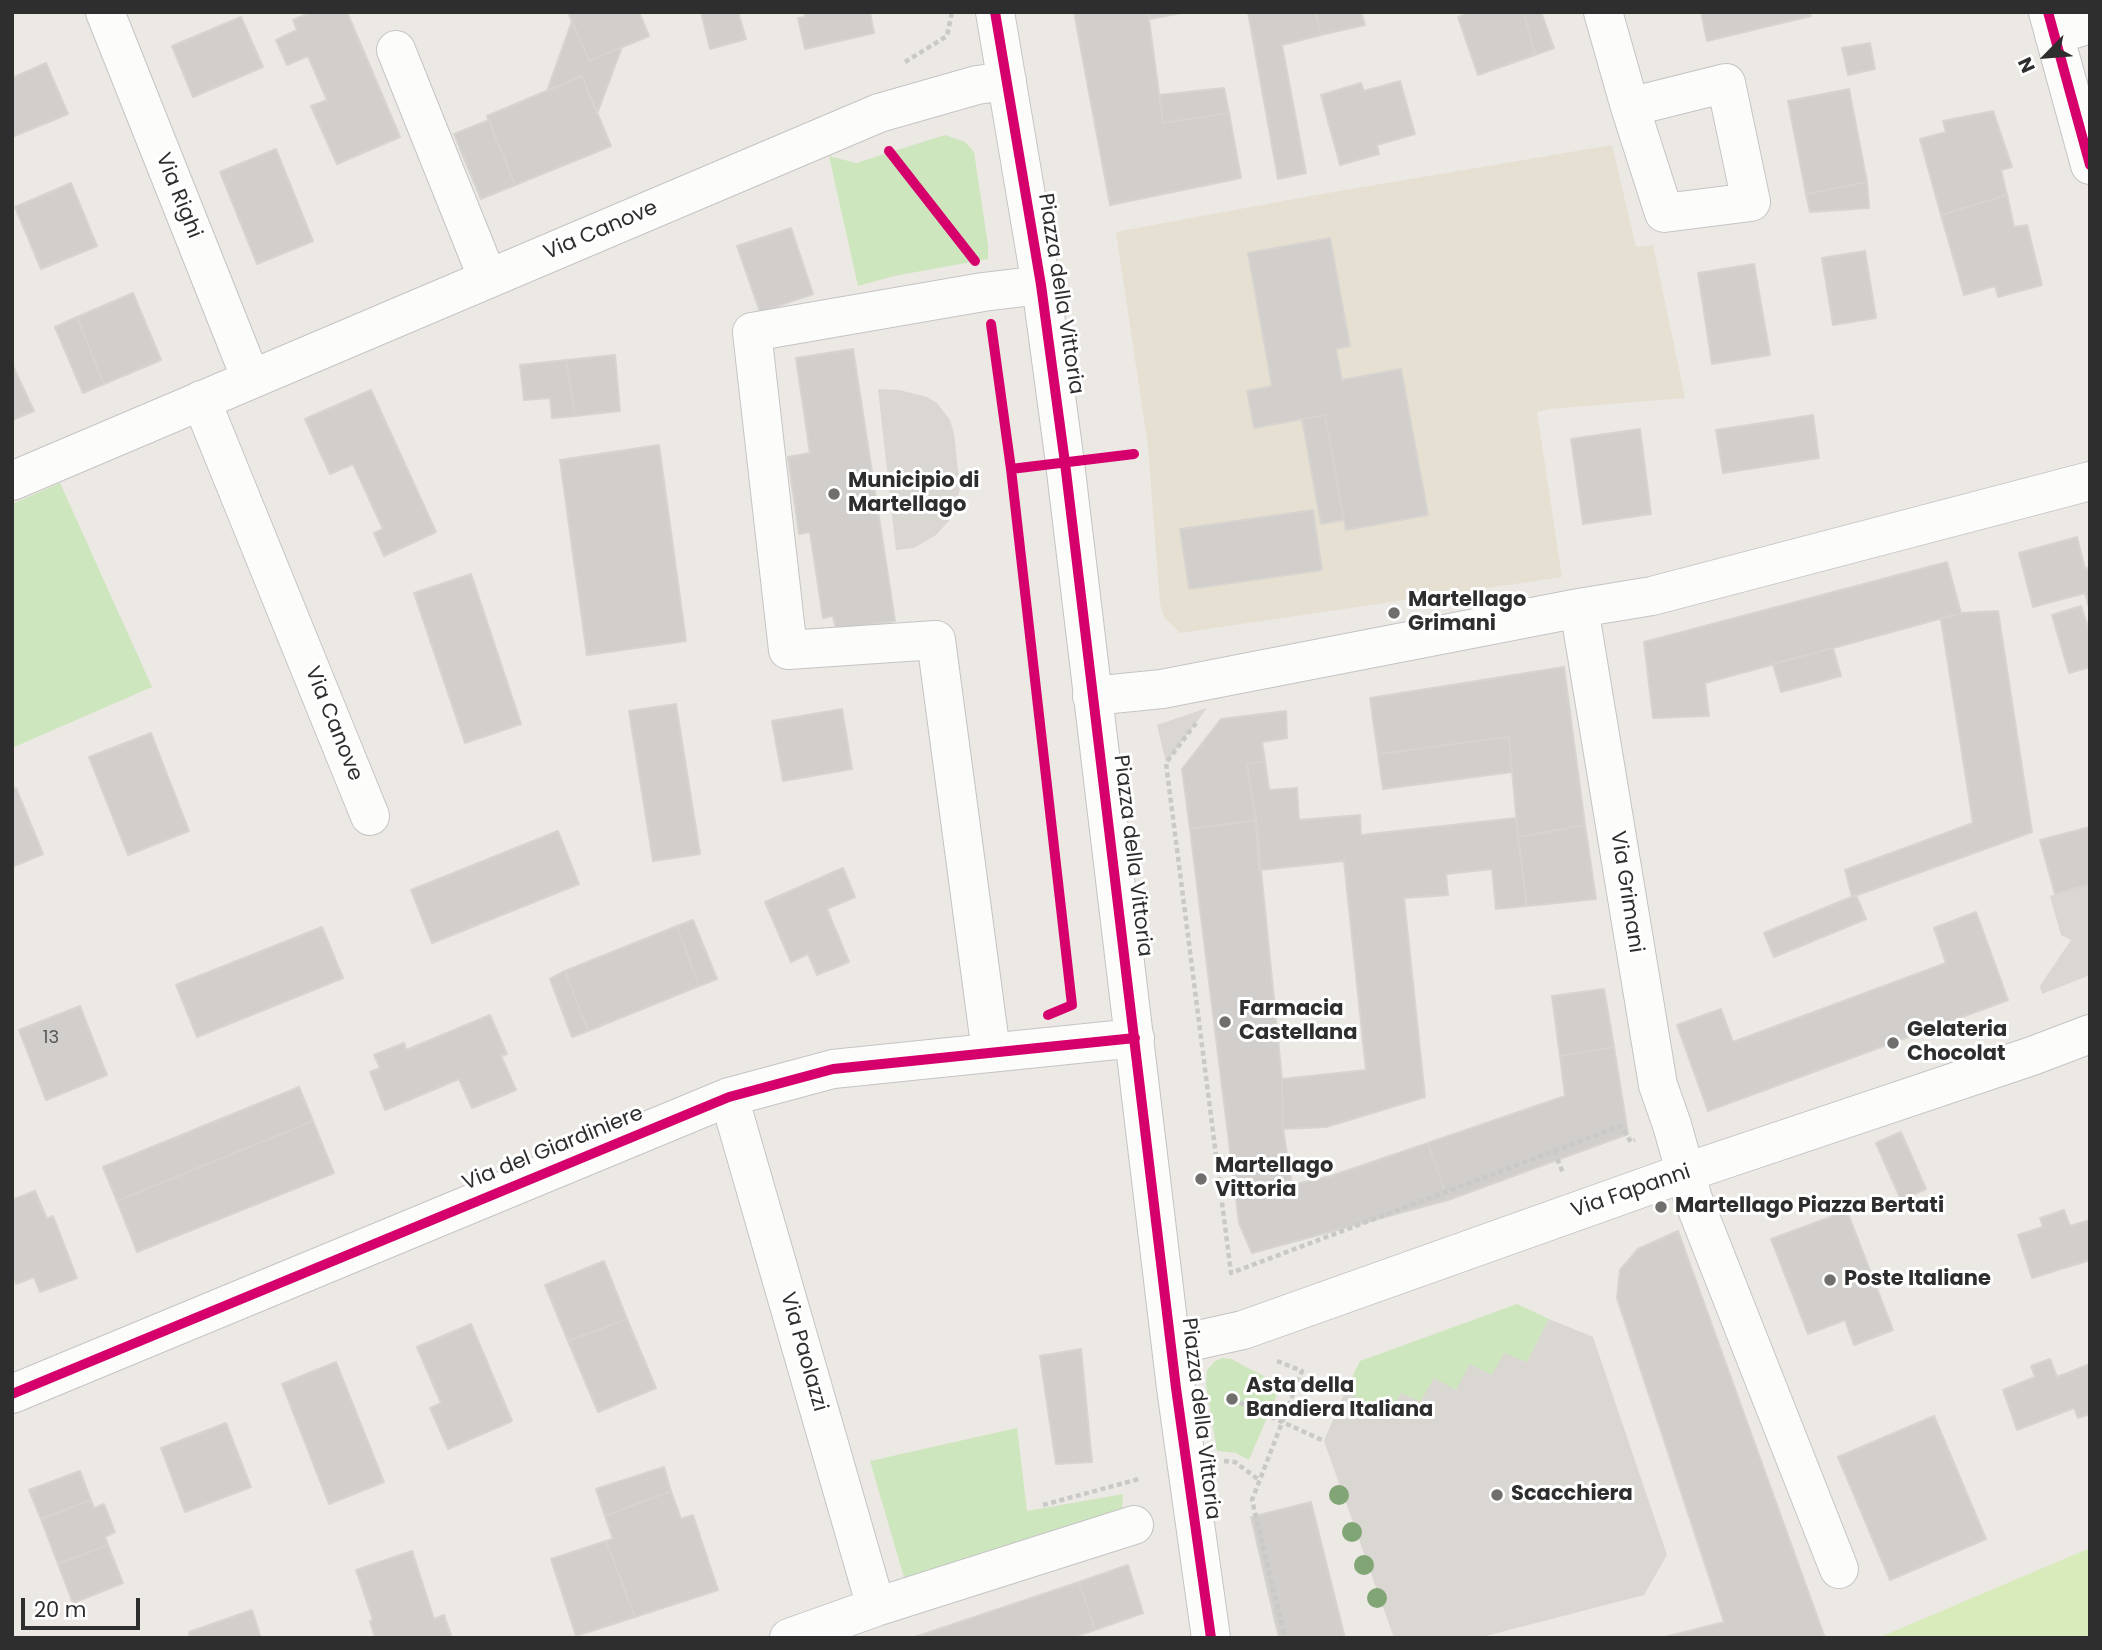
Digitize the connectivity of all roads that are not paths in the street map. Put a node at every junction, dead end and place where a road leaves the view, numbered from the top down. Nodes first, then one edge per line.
1 (106, 12) edge
2 (995, 12) edge
3 (1603, 12) edge
4 (2051, 24) edge
5 (2090, 24) edge
6 (396, 50) dead end
7 (1007, 81) junction
8 (1630, 107) dead end
9 (2082, 107) edge
10 (2090, 165) edge
11 (488, 279) junction
12 (1041, 285) junction
13 (251, 379) junction
14 (201, 400) junction
15 (12, 481) edge
16 (2090, 481) edge
17 (1579, 608) junction
18 (1092, 696) junction
19 (370, 816) dead end
20 (2090, 1034) edge
21 (1135, 1038) junction
22 (991, 1052) junction
23 (729, 1097) junction
24 (1684, 1173) junction
25 (1171, 1346) junction
26 (12, 1394) edge
27 (1134, 1525) dead end
28 (1839, 1569) dead end
29 (876, 1607) junction
30 (789, 1638) edge
31 (1211, 1638) edge

1 - 13 street, Via Righi
2 - 7 street, Piazza della Vittoria
3 - 8 street
4 - 5 street
4 - 9 street
6 - 11 street
7 - 11 street, Via Canove
7 - 12 street, Piazza della Vittoria
9 - 10 street
11 - 13 street, Via Canove
12 - 18 street, Piazza della Vittoria
12 - 22 street, Piazza della Vittoria
13 - 14 street, Via Canove
14 - 15 street, Via Canove
14 - 19 street, Via Canove
16 - 17 street
17 - 18 street
17 - 24 street, Via Grimani
18 - 21 street, Piazza della Vittoria
20 - 24 street, Via Fapanni
21 - 22 street, Via del Giardiniere
21 - 25 street, Piazza della Vittoria
22 - 23 street, Via del Giardiniere
23 - 26 street, Via del Giardiniere
23 - 29 street, Via Paolazzi
24 - 25 street, Via Fapanni
24 - 28 street, Via Grimani
25 - 31 street, Piazza della Vittoria
27 - 29 street
29 - 30 street

